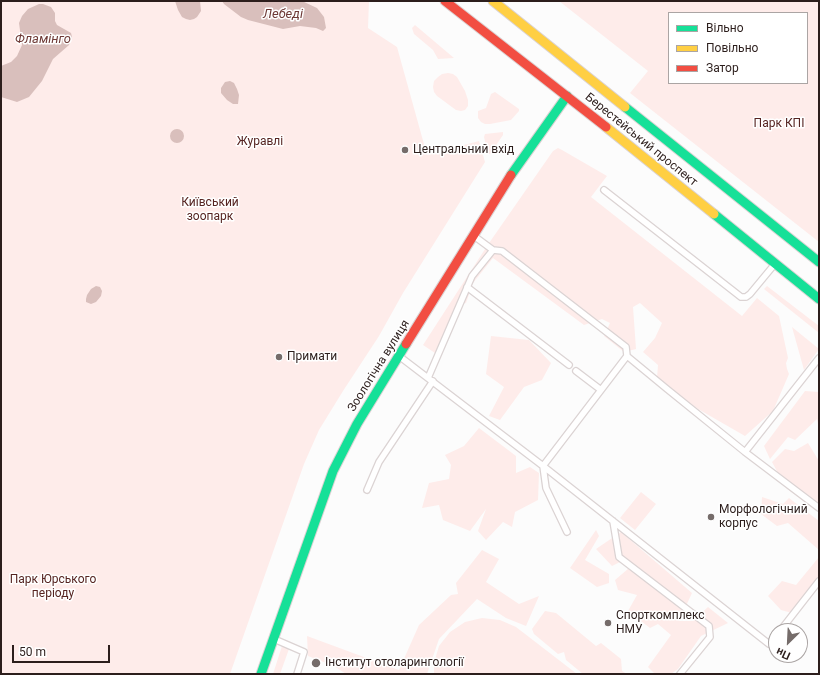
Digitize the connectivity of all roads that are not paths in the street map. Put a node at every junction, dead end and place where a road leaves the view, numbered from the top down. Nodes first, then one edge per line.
1 (445, 1) edge
2 (493, 1) edge
3 (567, 96) junction
4 (604, 190) dead end
5 (474, 236) junction
6 (492, 250) junction
7 (819, 262) edge
8 (775, 264) junction
9 (467, 287) junction
10 (819, 299) edge
11 (399, 355) junction
12 (627, 356) junction
13 (819, 358) edge
14 (569, 365) dead end
15 (576, 371) dead end
16 (431, 380) junction
17 (601, 390) junction
18 (745, 452) junction
19 (543, 466) junction
20 (368, 490) dead end
21 (819, 508) edge
22 (613, 521) junction
23 (567, 532) dead end
24 (819, 581) edge
25 (786, 623) edge
26 (274, 638) junction
27 (768, 643) edge
28 (261, 674) edge
29 (296, 674) edge
30 (680, 674) edge

1 - 3 main road, Берестейський проспект
2 - 7 main road, Берестейський проспект
3 - 5 main road, Зоологічна вулиця
3 - 8 main road, Берестейський проспект
4 - 8 lane
5 - 6 lane
5 - 11 main road, Зоологічна вулиця
6 - 9 lane
6 - 12 lane
8 - 10 main road, Берестейський проспект
9 - 14 lane
9 - 16 lane
11 - 16 lane
11 - 26 main road, Зоологічна вулиця
12 - 17 lane
12 - 18 lane
13 - 18 lane
15 - 17 lane
16 - 19 lane
16 - 20 lane
17 - 19 lane
18 - 21 lane
19 - 22 lane
19 - 23 lane
22 - 27 lane
22 - 30 lane
24 - 25 lane
26 - 28 main road, Зоологічна вулиця
26 - 29 lane

